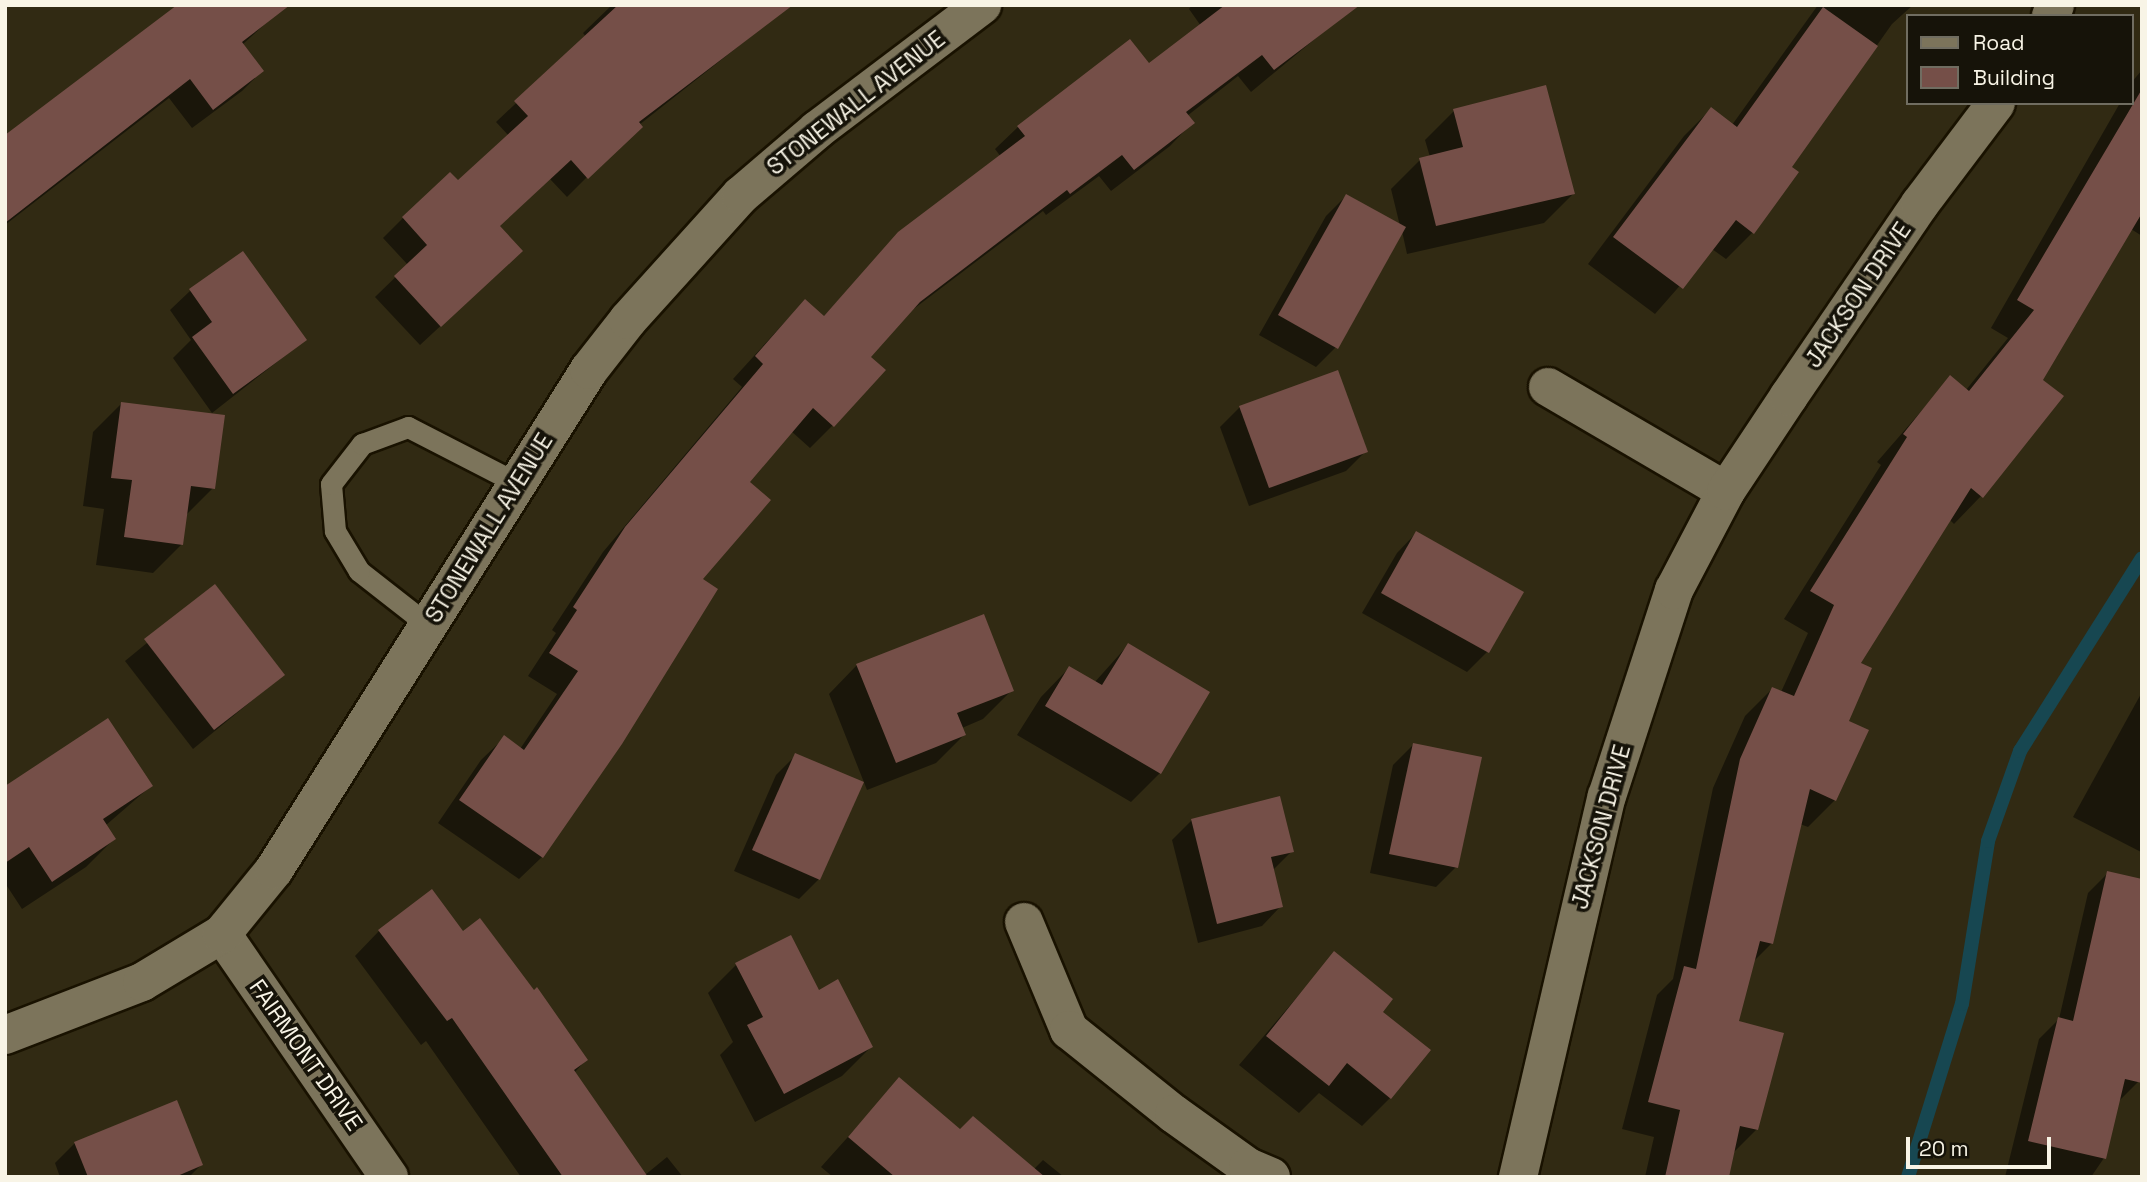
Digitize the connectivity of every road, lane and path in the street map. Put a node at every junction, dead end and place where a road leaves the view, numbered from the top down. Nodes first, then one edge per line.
1 (982, 5) edge
2 (1994, 105) edge
3 (1548, 387) dead end
4 (517, 483) junction
5 (1726, 491) junction
6 (428, 625) junction
7 (1024, 922) dead end
8 (222, 934) junction
9 (5, 1035) edge
10 (390, 1177) edge
11 (1271, 1177) edge
12 (1518, 1177) edge

1 - 4 street, STONEWALL AVENUE
2 - 5 street, JACKSON DRIVE
3 - 5 street
4 - 6 street, STONEWALL AVENUE
4 - 6 lane
5 - 12 street, JACKSON DRIVE
6 - 8 street, STONEWALL AVENUE
7 - 11 street
8 - 9 street, STONEWALL AVENUE
8 - 10 street, FAIRMONT DRIVE

